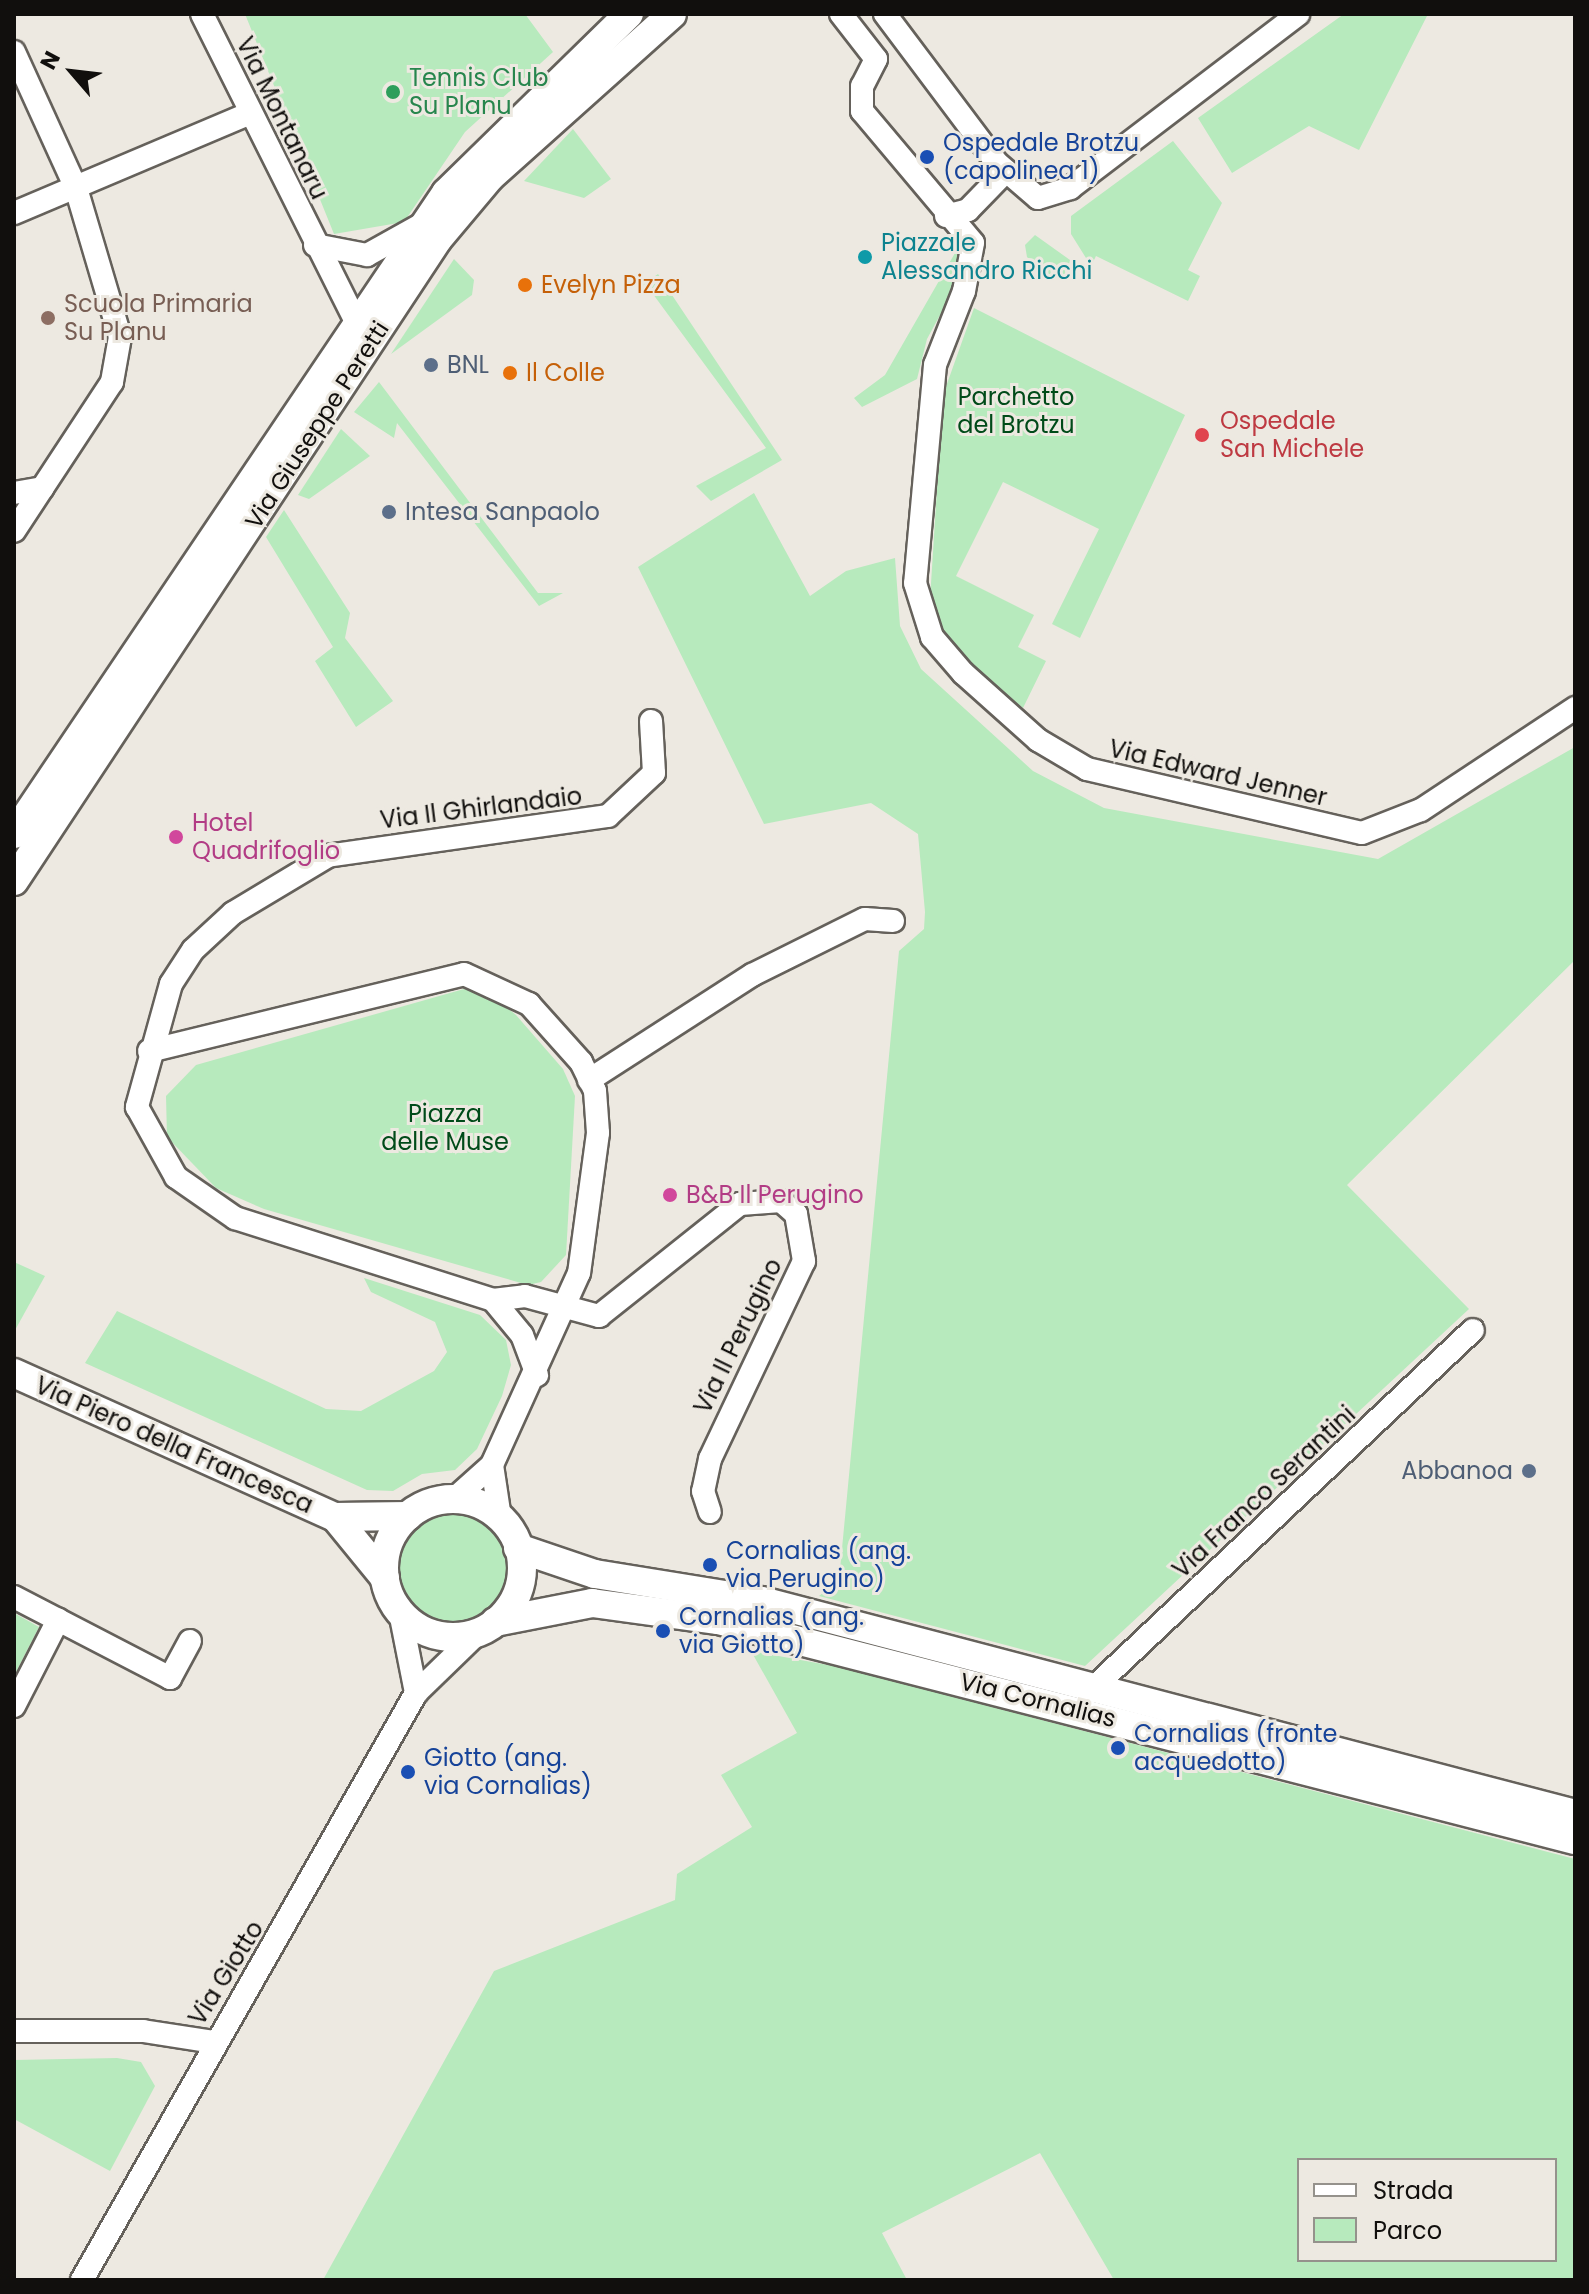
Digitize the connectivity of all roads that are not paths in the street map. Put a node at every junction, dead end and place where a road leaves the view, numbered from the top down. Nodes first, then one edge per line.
1 (202, 14) edge
2 (629, 14) edge
3 (672, 14) edge
4 (841, 14) edge
5 (885, 14) edge
6 (1298, 14) edge
7 (14, 52) edge
8 (251, 113) junction
9 (1005, 172) junction
10 (76, 188) junction
11 (14, 213) edge
12 (946, 216) junction
13 (430, 217) junction
14 (315, 245) junction
15 (356, 322) junction
16 (43, 488) junction
17 (14, 493) edge
18 (14, 531) edge
19 (1575, 708) edge
20 (651, 721) dead end
21 (14, 834) edge
22 (14, 881) edge
23 (893, 921) dead end
24 (149, 1051) junction
25 (589, 1080) junction
26 (493, 1300) junction
27 (567, 1307) junction
28 (1473, 1330) dead end
29 (14, 1373) edge
30 (537, 1375) junction
31 (492, 1465) junction
32 (454, 1499) junction
33 (710, 1512) dead end
34 (408, 1516) junction
35 (335, 1517) junction
36 (500, 1518) junction
37 (518, 1548) junction
38 (385, 1578) junction
39 (14, 1597) edge
40 (400, 1612) junction
41 (58, 1620) junction
42 (487, 1627) junction
43 (190, 1641) dead end
44 (1090, 1691) junction
45 (416, 1693) junction
46 (14, 1706) edge
47 (1575, 1814) edge
48 (1575, 1840) edge
49 (14, 2031) edge
50 (213, 2042) junction
51 (82, 2280) edge

1 - 8 street, Via Montanaru
2 - 13 street, Via Giuseppe Peretti
3 - 22 street, Via Giuseppe Peretti
4 - 12 street
5 - 9 street
6 - 9 street
7 - 10 street
8 - 10 street
8 - 14 street, Via Montanaru
9 - 12 street
10 - 11 street
10 - 16 street
12 - 19 street, Via Edward Jenner
13 - 14 street
13 - 15 street, Via Giuseppe Peretti
14 - 15 street, Via Montanaru
15 - 21 street, Via Giuseppe Peretti
16 - 17 street
16 - 18 street
20 - 24 street, Via Il Ghirlandaio
23 - 25 street
24 - 25 street
24 - 26 street
25 - 27 street
26 - 27 street
26 - 30 street
27 - 30 street
27 - 33 street, Via Il Perugino
28 - 44 street, Via Franco Serantini
29 - 35 street, Via Piero della Francesca
30 - 31 street
31 - 32 street
31 - 36 street
32 - 34 street
32 - 36 street
34 - 35 street, Via Piero della Francesca
34 - 38 street
35 - 38 street, Via Piero della Francesca
36 - 37 street
37 - 42 street
37 - 44 street, Via Cornalias
38 - 40 street
39 - 41 street
40 - 42 street
40 - 45 street
41 - 43 street
41 - 46 street
42 - 45 street, Via Giotto
42 - 48 street, Via Cornalias
44 - 47 street, Via Cornalias
45 - 50 street, Via Giotto
49 - 50 street
50 - 51 street, Via Giotto

